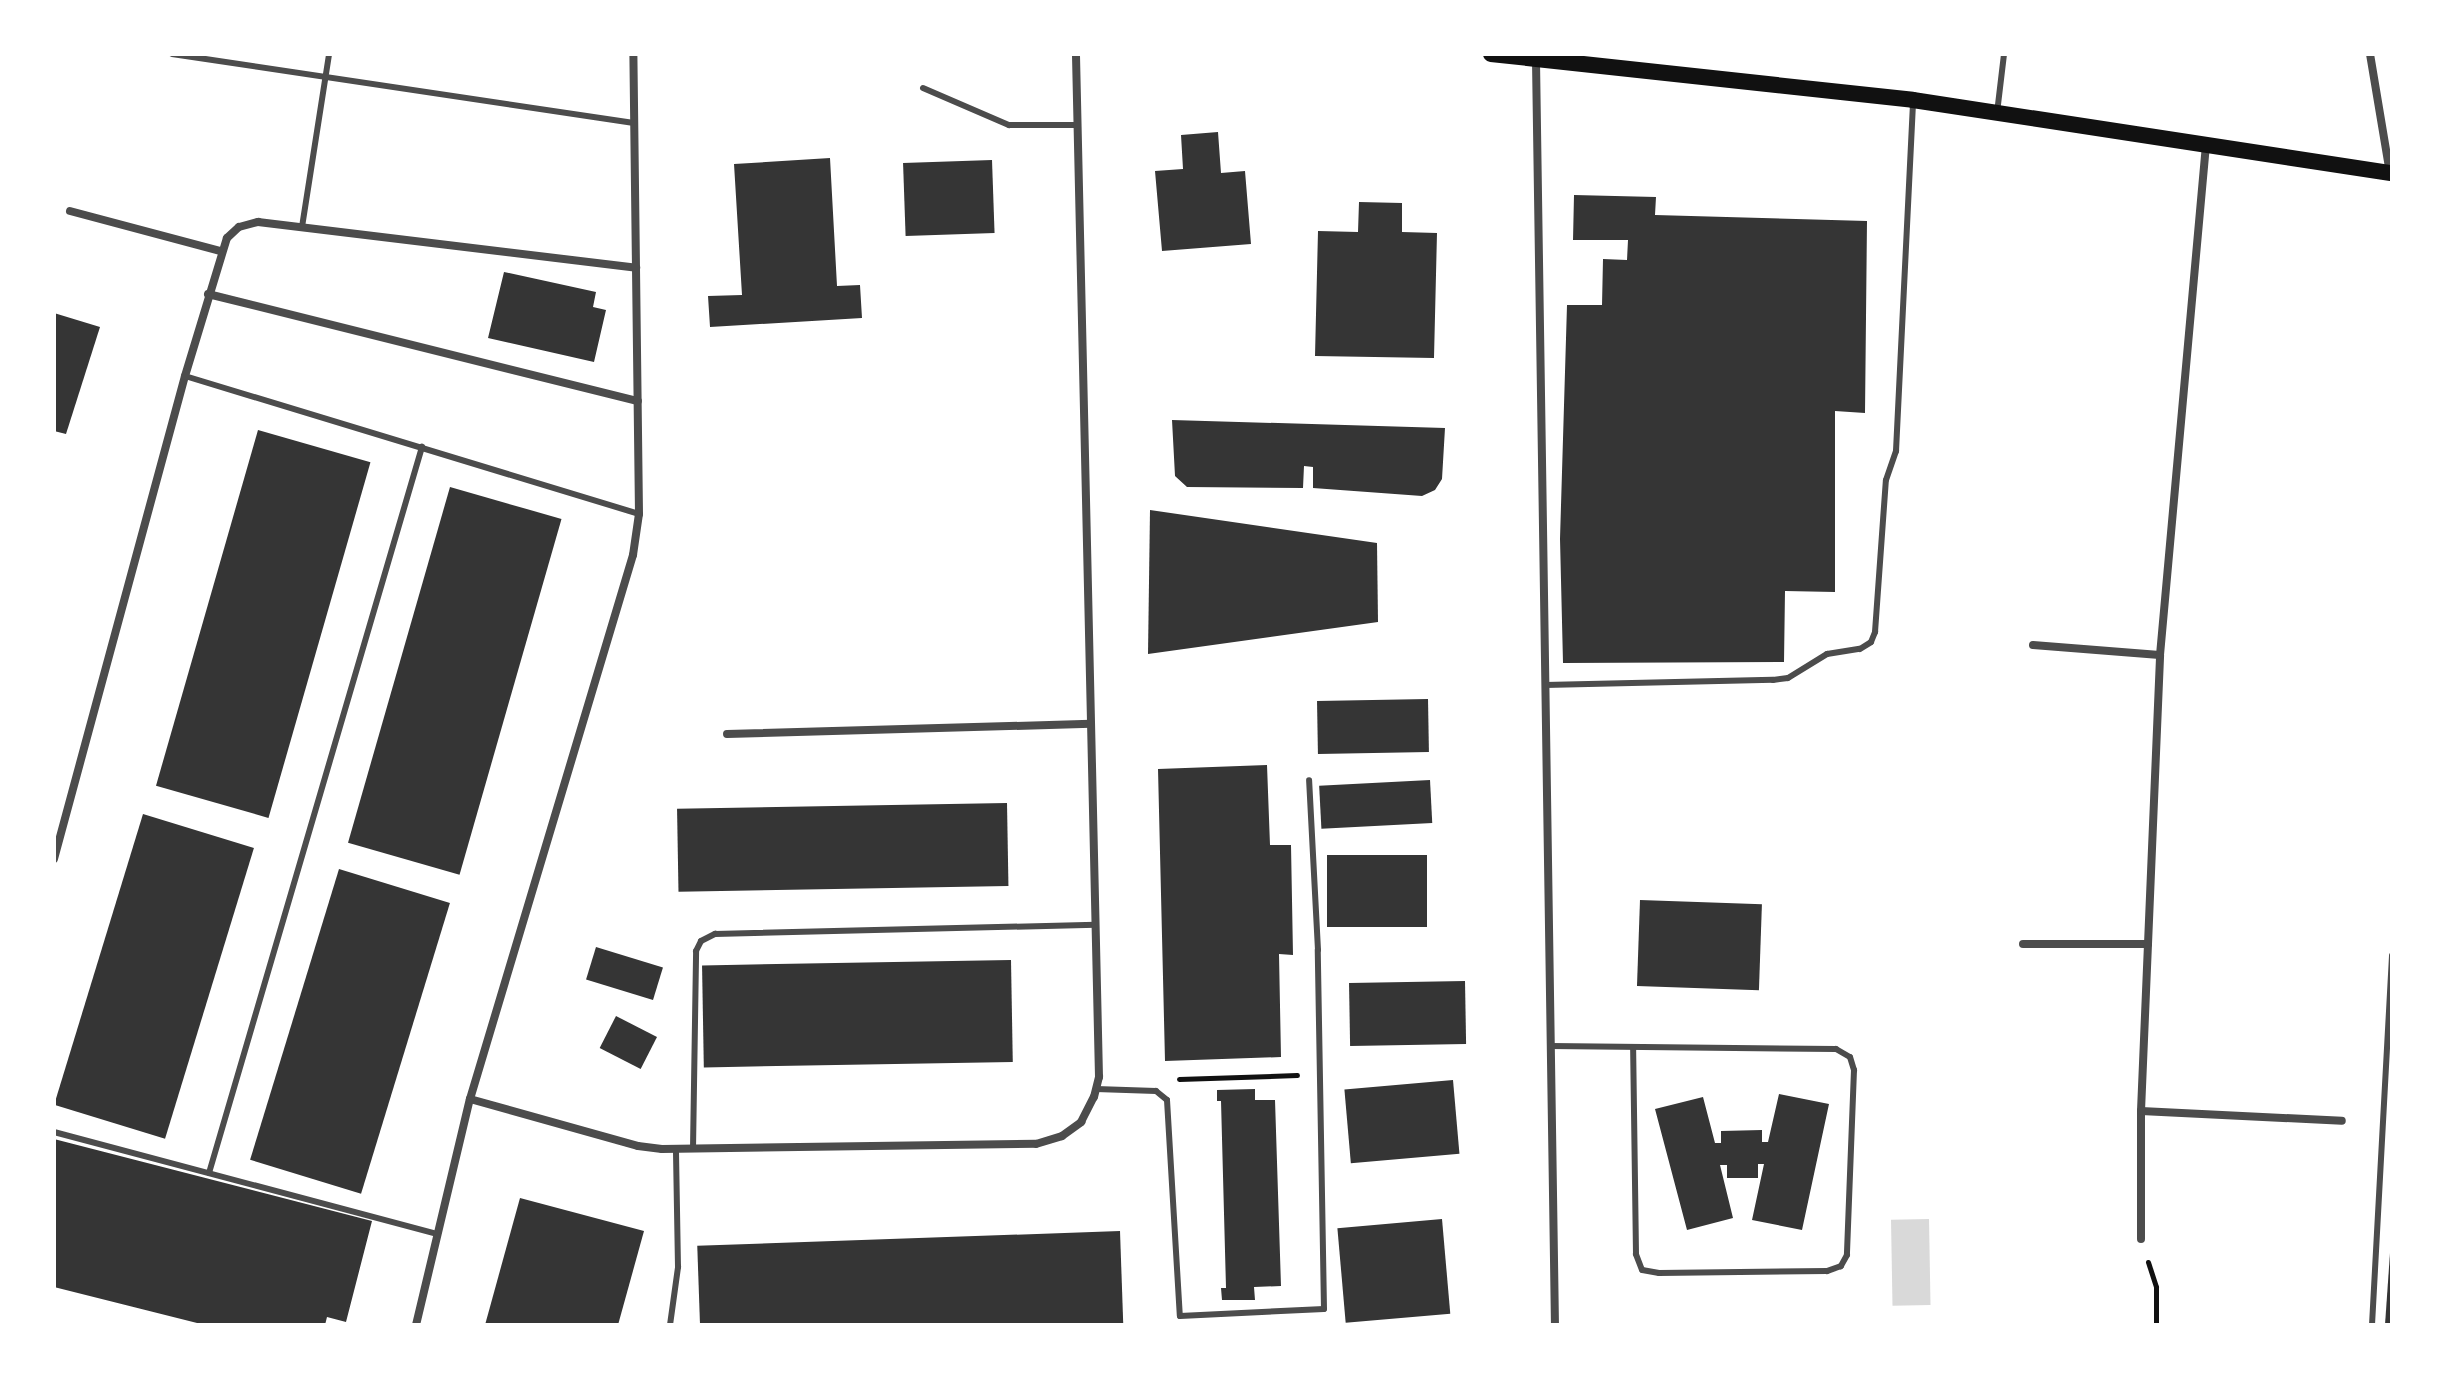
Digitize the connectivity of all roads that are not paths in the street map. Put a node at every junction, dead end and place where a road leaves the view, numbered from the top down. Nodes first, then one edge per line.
1 (172, 54) edge
2 (329, 54) edge
3 (633, 54) edge
4 (1076, 54) edge
5 (1491, 54) edge
6 (2004, 54) edge
7 (2370, 54) edge
8 (1536, 61) junction
9 (326, 77) junction
10 (923, 88) dead end
11 (1913, 100) junction
12 (1997, 113) junction
13 (634, 123) junction
14 (1077, 125) junction
15 (2206, 144) junction
16 (2391, 173) edge
17 (70, 211) dead end
18 (302, 227) junction
19 (220, 251) junction
20 (636, 268) junction
21 (208, 294) junction
22 (185, 376) junction
23 (638, 401) junction
24 (422, 447) junction
25 (639, 514) junction
26 (2033, 645) dead end
27 (2160, 655) junction
28 (1545, 685) junction
29 (1091, 724) junction
30 (727, 734) dead end
31 (1309, 780) dead end
32 (54, 859) edge
33 (1096, 925) junction
34 (2023, 944) dead end
35 (2148, 944) junction
36 (2392, 956) edge
37 (1551, 1046) junction
38 (1633, 1048) junction
39 (1096, 1089) junction
40 (470, 1099) junction
41 (2141, 1111) junction
42 (2342, 1121) dead end
43 (54, 1132) edge
44 (676, 1149) junction
45 (693, 1149) junction
46 (209, 1173) junction
47 (437, 1234) junction
48 (2141, 1239) road end
49 (416, 1325) edge
50 (670, 1325) edge
51 (1555, 1325) edge
52 (2372, 1325) edge

1 - 9 lane
2 - 9 lane
3 - 13 street
4 - 14 street
5 - 8 main road
6 - 12 lane
7 - 16 street
8 - 11 main road
8 - 28 street
9 - 13 lane
9 - 18 lane
10 - 14 lane
11 - 12 main road
11 - 28 lane
12 - 15 main road
13 - 20 street
14 - 29 street
15 - 16 main road
15 - 27 street
17 - 19 street
18 - 19 street
18 - 20 street
19 - 21 street
20 - 23 street
21 - 22 street
21 - 23 street
22 - 24 lane
22 - 32 street
23 - 25 street
24 - 25 lane
24 - 46 lane
25 - 40 street
26 - 27 street
27 - 35 street
28 - 37 street
29 - 30 street
29 - 33 street
31 - 39 lane
33 - 39 street
33 - 45 lane
34 - 35 street
35 - 41 street
36 - 52 lane
37 - 38 lane
37 - 51 street
38 - 38 lane
39 - 45 street
40 - 44 street
40 - 47 street
41 - 42 street
41 - 48 street
43 - 46 lane
44 - 45 street
44 - 50 lane
46 - 47 lane
47 - 49 street

